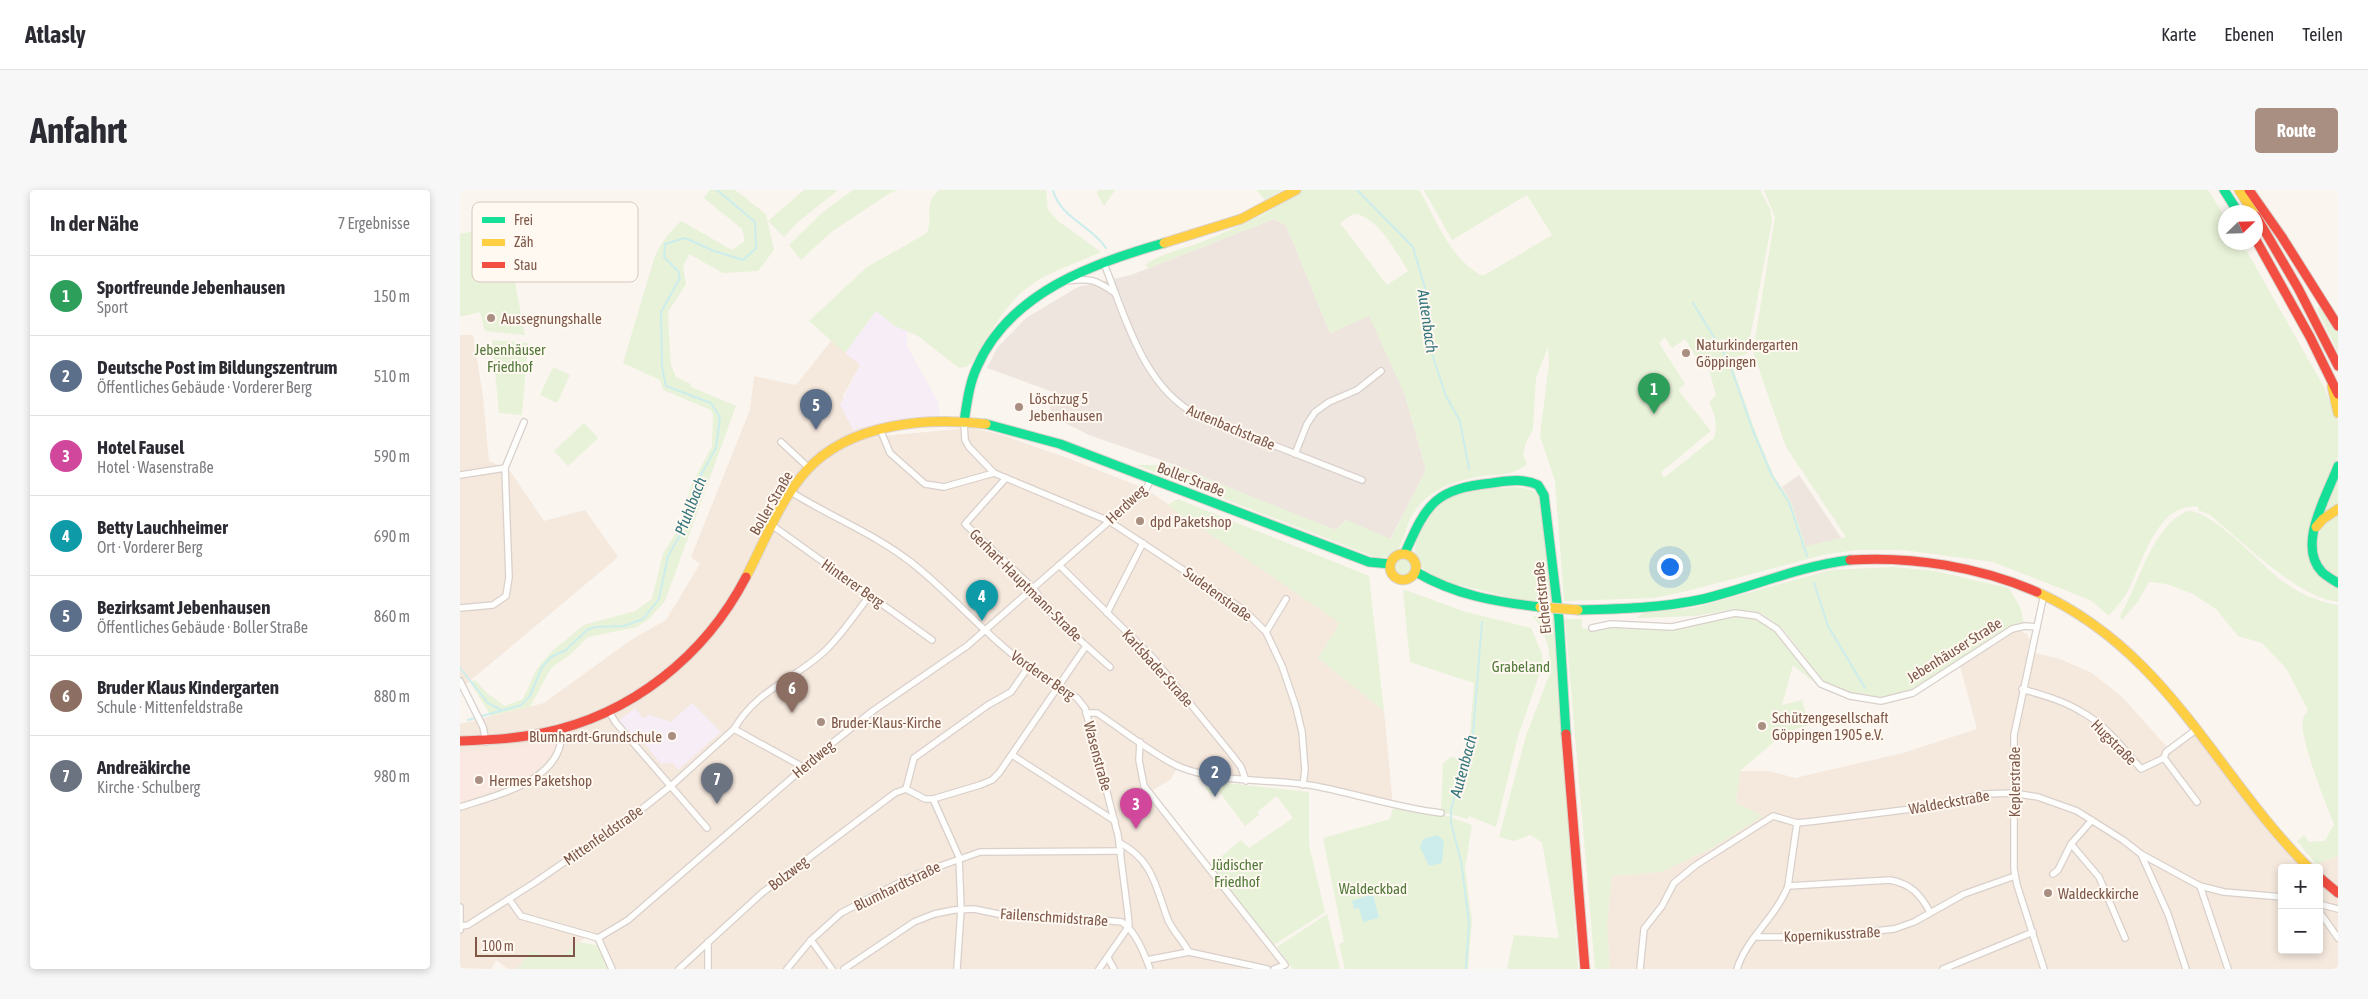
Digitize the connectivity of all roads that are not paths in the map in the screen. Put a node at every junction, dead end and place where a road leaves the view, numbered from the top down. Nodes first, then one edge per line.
1 (1296, 190) edge
2 (2224, 190) edge
3 (2239, 190) edge
4 (2249, 190) edge
5 (2234, 205) edge
6 (2249, 205) edge
7 (2263, 228) edge
8 (2261, 250) edge
9 (1103, 261) junction
10 (1059, 282) junction
11 (1116, 293) junction
12 (2338, 326) edge
13 (2338, 366) edge
14 (1381, 371) dead end
15 (2332, 382) junction
16 (2338, 394) edge
17 (2338, 413) edge
18 (524, 422) dead end
19 (964, 422) junction
20 (880, 429) junction
21 (781, 442) dead end
22 (1296, 454) junction
23 (2338, 466) edge
24 (505, 468) junction
25 (809, 468) junction
26 (994, 473) junction
27 (460, 475) edge
28 (1006, 478) junction
29 (1151, 479) junction
30 (1362, 480) dead end
31 (791, 492) junction
32 (2338, 508) edge
33 (1109, 521) junction
34 (773, 526) junction
35 (2313, 530) junction
36 (1143, 543) junction
37 (1405, 553) junction
38 (1390, 564) junction
39 (1059, 565) junction
40 (1416, 572) junction
41 (2338, 583) edge
42 (1033, 588) junction
43 (2044, 593) junction
44 (870, 595) junction
45 (1286, 600) dead end
46 (460, 608) edge
47 (1107, 613) junction
48 (2036, 627) junction
49 (1592, 628) dead end
50 (985, 630) junction
51 (1266, 632) junction
52 (932, 640) dead end
53 (1086, 646) junction
54 (1028, 666) junction
55 (1110, 667) dead end
56 (460, 681) edge
57 (1060, 687) junction
58 (2022, 689) junction
59 (610, 712) junction
60 (1086, 713) junction
61 (561, 729) junction
62 (734, 730) junction
63 (2197, 730) junction
64 (460, 741) edge
65 (486, 742) junction
66 (1140, 742) junction
67 (1012, 755) junction
68 (2164, 758) junction
69 (803, 767) junction
70 (1246, 781) junction
71 (672, 785) junction
72 (1303, 785) junction
73 (906, 789) junction
74 (2013, 794) junction
75 (933, 799) junction
76 (2197, 802) dead end
77 (460, 807) edge
78 (1441, 813) dead end
79 (2092, 820) junction
80 (1115, 821) junction
81 (1797, 823) junction
82 (708, 828) dead end
83 (1120, 843) junction
84 (2071, 844) junction
85 (1121, 851) junction
86 (2141, 854) junction
87 (959, 857) junction
88 (2305, 864) edge
89 (2053, 874) dead end
90 (2015, 876) junction
91 (2323, 881) edge
92 (1788, 886) junction
93 (2200, 886) junction
94 (2338, 894) edge
95 (2278, 897) edge
96 (508, 899) junction
97 (2323, 905) edge
98 (460, 907) edge
99 (961, 909) junction
100 (2338, 909) edge
101 (1930, 912) junction
102 (2323, 917) edge
103 (1129, 926) junction
104 (461, 928) edge
105 (2033, 932) junction
106 (1757, 937) junction
107 (598, 938) junction
108 (2125, 938) dead end
109 (2338, 938) edge
110 (811, 940) junction
111 (708, 942) junction
112 (1189, 952) junction
113 (1108, 958) junction
114 (1147, 960) junction
115 (1241, 967) edge
116 (612, 969) edge
117 (679, 969) edge
118 (708, 969) edge
119 (787, 969) edge
120 (832, 969) edge
121 (844, 969) edge
122 (957, 969) edge
123 (1099, 969) edge
124 (1114, 969) edge
125 (1150, 969) edge
126 (1267, 969) edge
127 (1274, 969) edge
128 (1585, 969) edge
129 (1640, 969) edge
130 (1737, 969) edge
131 (1943, 969) edge
132 (2044, 969) edge
133 (2186, 969) edge
134 (2228, 969) edge

1 - 9 main road
2 - 5 main road
3 - 6 main road
4 - 12 main road
7 - 13 main road
8 - 15 main road
9 - 10 main road
9 - 11 street, Autenbachstraße
10 - 11 street
10 - 19 main road
11 - 22 street, Autenbachstraße
14 - 22 street, Autenbachstraße
15 - 16 main road
15 - 17 main road
18 - 24 street
19 - 20 main road, Boller Straße
19 - 26 street
19 - 29 main road, Boller Straße
20 - 25 main road, Boller Straße
20 - 26 street
21 - 25 street
22 - 30 street, Autenbachstraße
23 - 35 main road
24 - 27 street
24 - 46 street
25 - 31 main road, Boller Straße
26 - 28 street, Sudetenstraße
28 - 33 street, Sudetenstraße
28 - 42 street, Gerhart-Hauptmann-Straße
29 - 33 street, Herdweg
29 - 38 main road, Boller Straße
31 - 34 main road, Boller Straße
31 - 50 street, Vorderer Berg
32 - 35 main road
33 - 36 street, Sudetenstraße
33 - 39 street, Herdweg
34 - 44 street, Hinterer Berg
34 - 59 main road, Boller Straße
35 - 41 main road
36 - 47 street
36 - 51 street, Sudetenstraße
37 - 38 main road
37 - 40 main road
37 - 128 main road, Eichertstraße
38 - 40 main road
39 - 42 street, Herdweg
39 - 47 street, Karlsbader Straße
40 - 43 main road, bridge
42 - 50 street, Herdweg
42 - 53 street, Gerhart-Hauptmann-Straße
43 - 48 street, Keplerstraße
43 - 63 main road
44 - 52 street, Hinterer Berg
44 - 62 street, Mittenfeldstraße
45 - 51 street
47 - 70 street, Karlsbader Straße
48 - 49 street, Jebenhäuser Straße
48 - 58 street, Keplerstraße
50 - 54 street, Vorderer Berg
50 - 69 street, Herdweg
51 - 72 street, Sudetenstraße
53 - 55 street, Gerhart-Hauptmann-Straße
53 - 57 street
54 - 57 street, Vorderer Berg
54 - 73 street
56 - 65 street
57 - 60 street, Vorderer Berg
57 - 67 street
58 - 68 street, Hugstraße
58 - 74 street, Keplerstraße
59 - 61 main road, Boller Straße
59 - 71 street
60 - 66 street, Vorderer Berg
60 - 80 street, Wasenstraße
61 - 65 main road, Boller Straße
61 - 77 street
62 - 69 street
62 - 71 street, Mittenfeldstraße
63 - 68 street, Hugstraße
63 - 88 main road
64 - 65 main road, Boller Straße
66 - 70 street, Vorderer Berg
66 - 127 street
67 - 75 street
67 - 80 street
68 - 76 street
69 - 107 street, Herdweg
70 - 72 street, Vorderer Berg
71 - 82 street
71 - 96 street, Mittenfeldstraße
72 - 78 street, Vorderer Berg
73 - 75 street
73 - 111 street, Bolzweg
74 - 79 street, Waldeckstraße
74 - 81 street, Waldeckstraße
74 - 90 street, Keplerstraße
75 - 87 street
79 - 84 street
79 - 86 street, Waldeckstraße
80 - 83 street, Wasenstraße
81 - 92 street
81 - 129 street, Waldeckstraße
83 - 85 street, Wasenstraße
83 - 112 street
84 - 89 street
84 - 108 street
85 - 87 street, Blumhardtstraße
85 - 103 street, Wasenstraße
86 - 93 street, Waldeckstraße
86 - 133 street
87 - 99 street
87 - 110 street, Blumhardtstraße
90 - 101 street, Kopernikusstraße
90 - 105 street, Keplerstraße
91 - 94 main road
92 - 101 street
92 - 106 street
93 - 95 street, Waldeckstraße
93 - 134 street
96 - 104 street, Mittenfeldstraße
96 - 107 street
97 - 100 street
98 - 104 street
99 - 103 street, Failenschmidstraße
99 - 121 street, Failenschmidstraße
99 - 122 street
101 - 106 street, Kopernikusstraße
102 - 109 street
103 - 113 street
103 - 114 street
105 - 131 street
105 - 132 street, Keplerstraße
106 - 130 street
107 - 116 street
110 - 119 street, Blumhardtstraße
110 - 120 street
111 - 117 street, Bolzweg
111 - 118 street
112 - 114 street
112 - 115 street
113 - 123 street
113 - 124 street
114 - 125 street
115 - 126 street

